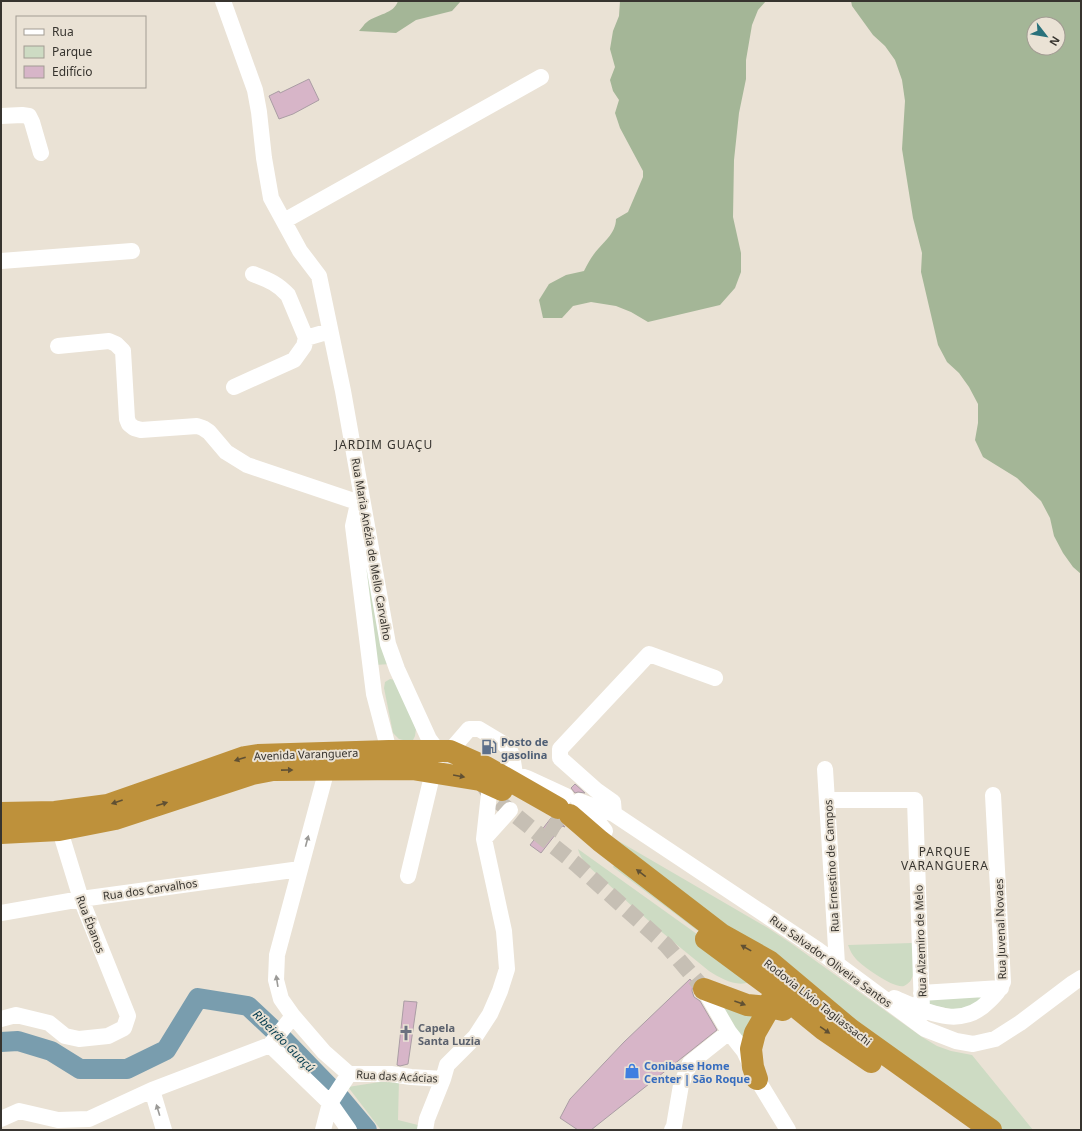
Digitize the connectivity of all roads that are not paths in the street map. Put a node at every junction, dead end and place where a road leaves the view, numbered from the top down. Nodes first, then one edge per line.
1 (223, 1) edge
2 (541, 77) dead end
3 (1, 116) edge
4 (40, 153) dead end
5 (284, 221) junction
6 (132, 251) dead end
7 (1, 261) edge
8 (253, 274) dead end
9 (330, 331) junction
10 (306, 338) junction
11 (58, 346) dead end
12 (234, 387) dead end
13 (361, 500) junction
14 (370, 669) junction
15 (397, 669) junction
16 (715, 678) dead end
17 (444, 751) junction
18 (389, 760) junction
19 (486, 767) junction
20 (326, 769) junction
21 (825, 769) dead end
22 (433, 772) junction
23 (515, 774) junction
24 (488, 794) dead end
25 (993, 796) dead end
26 (827, 800) junction
27 (510, 810) dead end
28 (566, 810) junction
29 (1, 813) edge
30 (614, 814) junction
31 (57, 821) junction
32 (1, 833) edge
33 (603, 836) junction
34 (484, 839) junction
35 (300, 869) junction
36 (408, 876) dead end
37 (80, 899) junction
38 (1, 913) edge
39 (769, 961) junction
40 (837, 964) junction
41 (1081, 978) edge
42 (1001, 988) junction
43 (704, 989) joint
44 (870, 989) junction
45 (921, 993) junction
46 (772, 999) junction
47 (922, 1010) junction
48 (1, 1019) edge
49 (281, 1032) junction
50 (729, 1032) junction
51 (349, 1074) junction
52 (443, 1079) junction
53 (757, 1080) junction
54 (152, 1090) junction
55 (334, 1096) junction
56 (1, 1119) edge
57 (164, 1130) edge
58 (324, 1130) edge
59 (349, 1130) edge
60 (425, 1130) edge
61 (672, 1130) edge
62 (788, 1130) edge
63 (972, 1130) edge
64 (991, 1130) edge

1 - 5 street, Rua Maria Anézia de Mello Carvalho
2 - 5 street
3 - 4 street
5 - 9 street, Rua Maria Anézia de Mello Carvalho
6 - 7 street
8 - 10 street
9 - 10 street
9 - 13 street, Rua Maria Anézia de Mello Carvalho
10 - 12 street
11 - 13 street
13 - 14 street
13 - 15 street, Rua Maria Anézia de Mello Carvalho
14 - 15 street
14 - 18 street
15 - 17 street, Rua Maria Anézia de Mello Carvalho
16 - 30 street
17 - 18 highway, Avenida Varanguera
17 - 19 highway, Avenida Varanguera
17 - 22 street
17 - 23 street
18 - 20 highway, Avenida Varanguera
18 - 22 highway, Avenida Varanguera
18 -> 31 highway, Avenida Varanguera
19 - 23 street, Rua Salvador Oliveira Santos
19 - 28 highway, Avenida Varanguera
31 -> 20 highway, Avenida Varanguera
35 -> 20 street
21 - 26 street, Rua Ernestino de Campos
22 -> 28 highway, Avenida Varanguera
22 - 36 street
23 - 28 street, Rua Salvador Oliveira Santos
24 - 34 street, Rua das Acácias
25 - 42 street, Rua Juvenal Novaes
26 - 40 street, Rua Ernestino de Campos
26 - 45 street, Rua Alzemiro de Melo
27 - 34 street
28 - 30 street, Rua Salvador Oliveira Santos
28 - 33 highway, Rodovia Lívio Tagliassachi
28 - 46 highway, Rodovia Lívio Tagliassachi
29 - 31 highway, Avenida Varanguera
30 - 33 street
30 - 40 street, Rua Salvador Oliveira Santos
31 - 32 highway, Avenida Varanguera
31 - 37 street, Rua Ébanos
39 -> 33 highway, Rodovia Lívio Tagliassachi
34 - 52 street, Rua das Acácias
35 - 37 street, Rua dos Carvalhos
49 -> 35 street
37 - 38 street, Rua dos Carvalhos
37 - 48 street, Rua Ébanos
39 - 46 highway
39 - 64 highway, Rodovia Lívio Tagliassachi
40 - 44 street, Rua Salvador Oliveira Santos
41 - 44 street, Rua Salvador Oliveira Santos
42 - 45 street
42 - 47 street, Rua Juvenal Novaes
43 -> 46 highway
43 - 50 street
44 - 47 street, Rua Juvenal Novaes
45 - 47 street, Rua Alzemiro de Melo
46 - 53 highway
46 -> 63 highway, Rodovia Lívio Tagliassachi
49 - 51 street, Rua das Acácias
49 - 54 street
49 - 55 street
50 - 53 street
50 - 61 street
51 - 52 street, Rua das Acácias
51 - 55 street
52 - 60 street
53 - 62 street
54 - 56 street
57 -> 54 street
55 - 58 street
55 - 59 street

